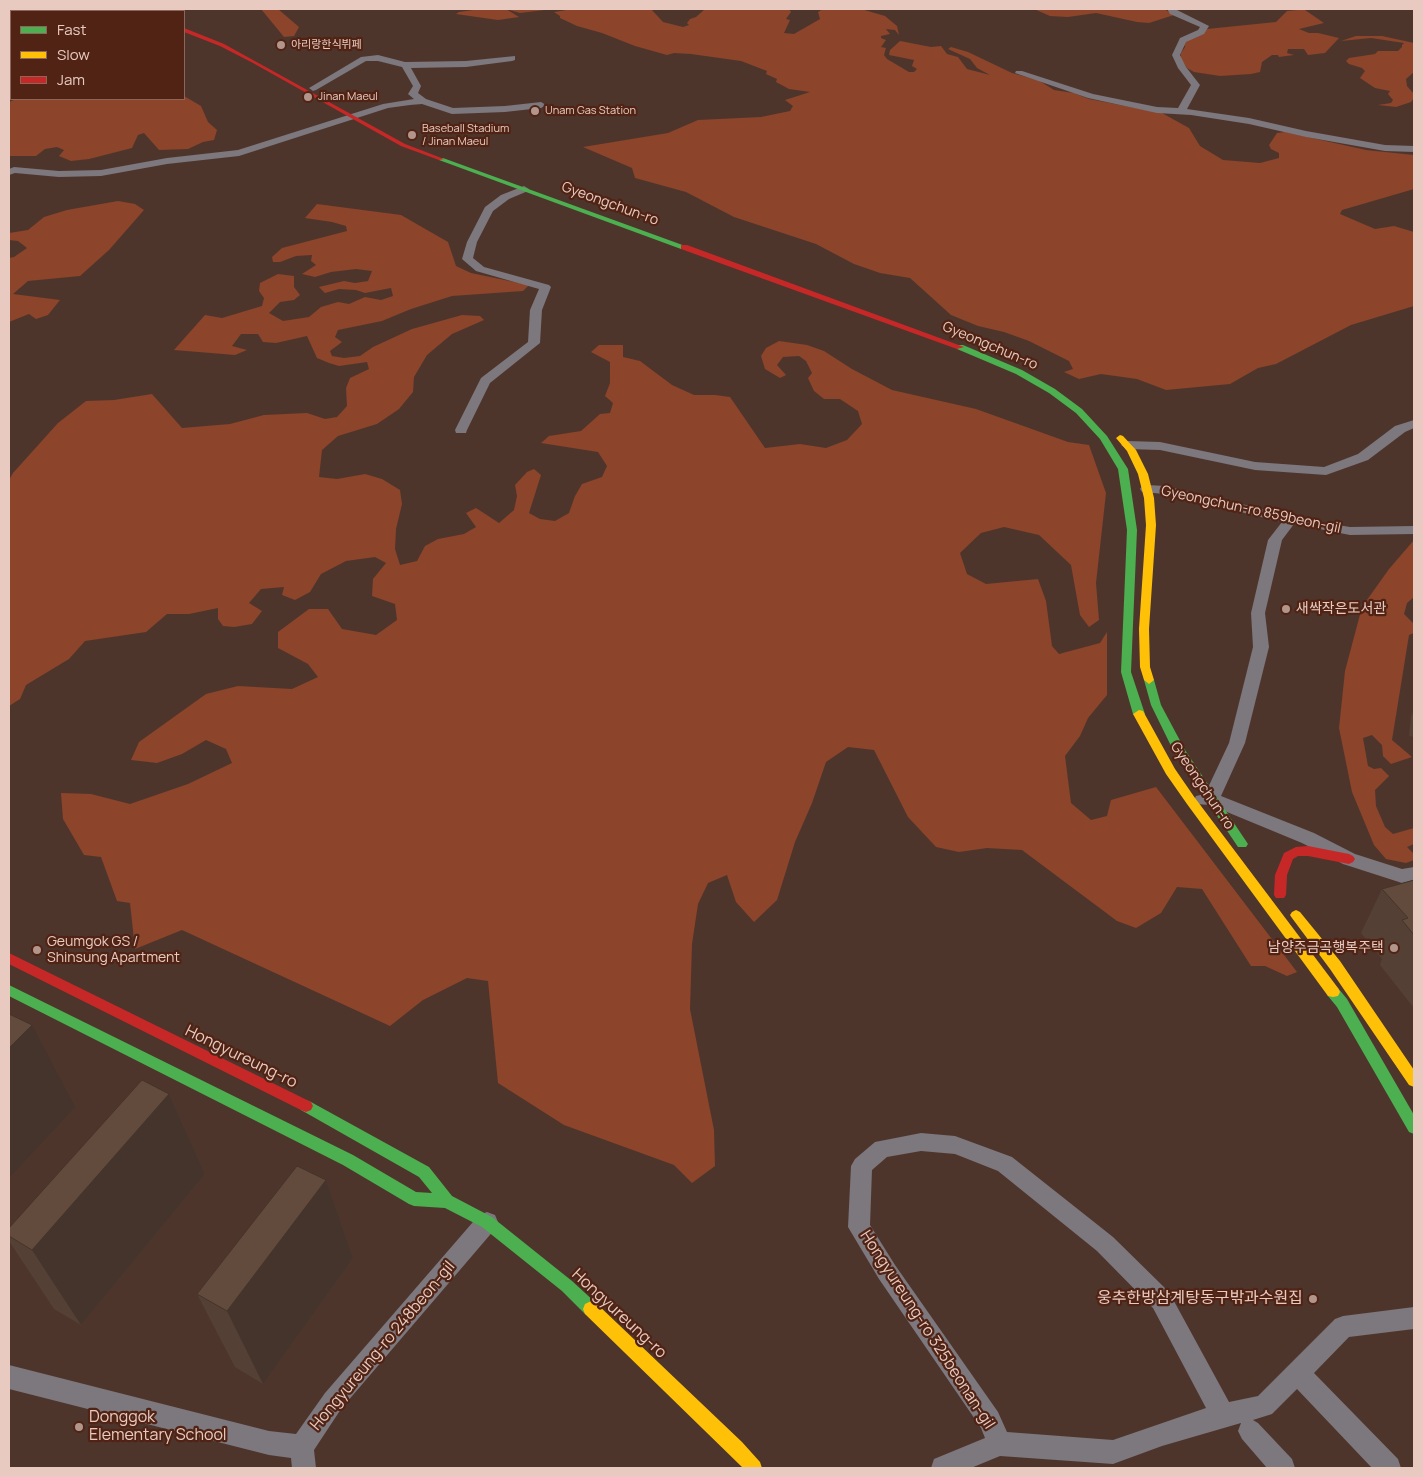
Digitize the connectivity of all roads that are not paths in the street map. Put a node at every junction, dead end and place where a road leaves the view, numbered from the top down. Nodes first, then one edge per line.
1 (1171, 9) edge
2 (185, 25) edge
3 (185, 30) edge
4 (512, 58) dead end
5 (405, 65) junction
6 (1019, 73) dead end
7 (313, 88) junction
8 (423, 101) junction
9 (541, 105) dead end
10 (1181, 111) junction
11 (356, 116) junction
12 (1414, 149) edge
13 (9, 172) edge
14 (524, 189) junction
15 (1414, 424) edge
16 (461, 430) dead end
17 (1127, 445) junction
18 (1147, 488) junction
19 (1290, 519) junction
20 (1414, 530) edge
21 (1211, 799) junction
22 (1191, 801) junction
23 (1251, 857) dead end
24 (1350, 859) junction
25 (1408, 875) edge
26 (1268, 880) dead end
27 (1280, 895) junction
28 (9, 958) edge
29 (9, 990) edge
30 (1414, 1081) edge
31 (1414, 1128) edge
32 (447, 1201) junction
33 (487, 1222) junction
34 (1414, 1318) edge
35 (1298, 1373) junction
36 (9, 1377) edge
37 (1223, 1415) junction
38 (1250, 1431) dead end
39 (1000, 1444) junction
40 (303, 1458) edge
41 (754, 1468) edge
42 (943, 1468) edge
43 (1283, 1468) edge
44 (1389, 1468) edge

1 - 10 street
2 - 7 street, Gyeongchun-ro
3 - 11 street, Gyeongchun-ro
4 - 5 street
5 - 7 street
5 - 8 street
6 - 10 street
7 - 11 street, Gyeongchun-ro
8 - 9 street
8 - 11 street
10 - 12 street
11 - 13 street
11 - 14 street, Gyeongchun-ro
11 - 17 street, Gyeongchun-ro
14 - 16 street
14 - 22 street, Gyeongchun-ro
15 - 17 street
17 - 18 street, Gyeongchun-ro
18 - 19 street, Gyeongchun-ro 859beon-gil
18 - 21 street, Gyeongchun-ro
19 - 20 street, Gyeongchun-ro 859beon-gil
19 - 21 street
21 - 22 street
21 - 23 street, Gyeongchun-ro
21 - 24 street
22 - 31 street, Gyeongchun-ro
24 - 25 street
24 - 27 street
26 - 27 street
27 - 30 street
28 - 32 street, Hongyureung-ro
29 - 32 street, Hongyureung-ro
32 - 33 street, Hongyureung-ro
33 - 40 street, Hongyureung-ro 248beon-gil
33 - 41 street, Hongyureung-ro
34 - 35 street
35 - 37 street
35 - 44 street
36 - 40 street, Hongyureung-ro 248beon-gil
37 - 39 street
37 - 39 street, Hongyureung-ro 325beonan-gil
38 - 43 street
39 - 42 street

